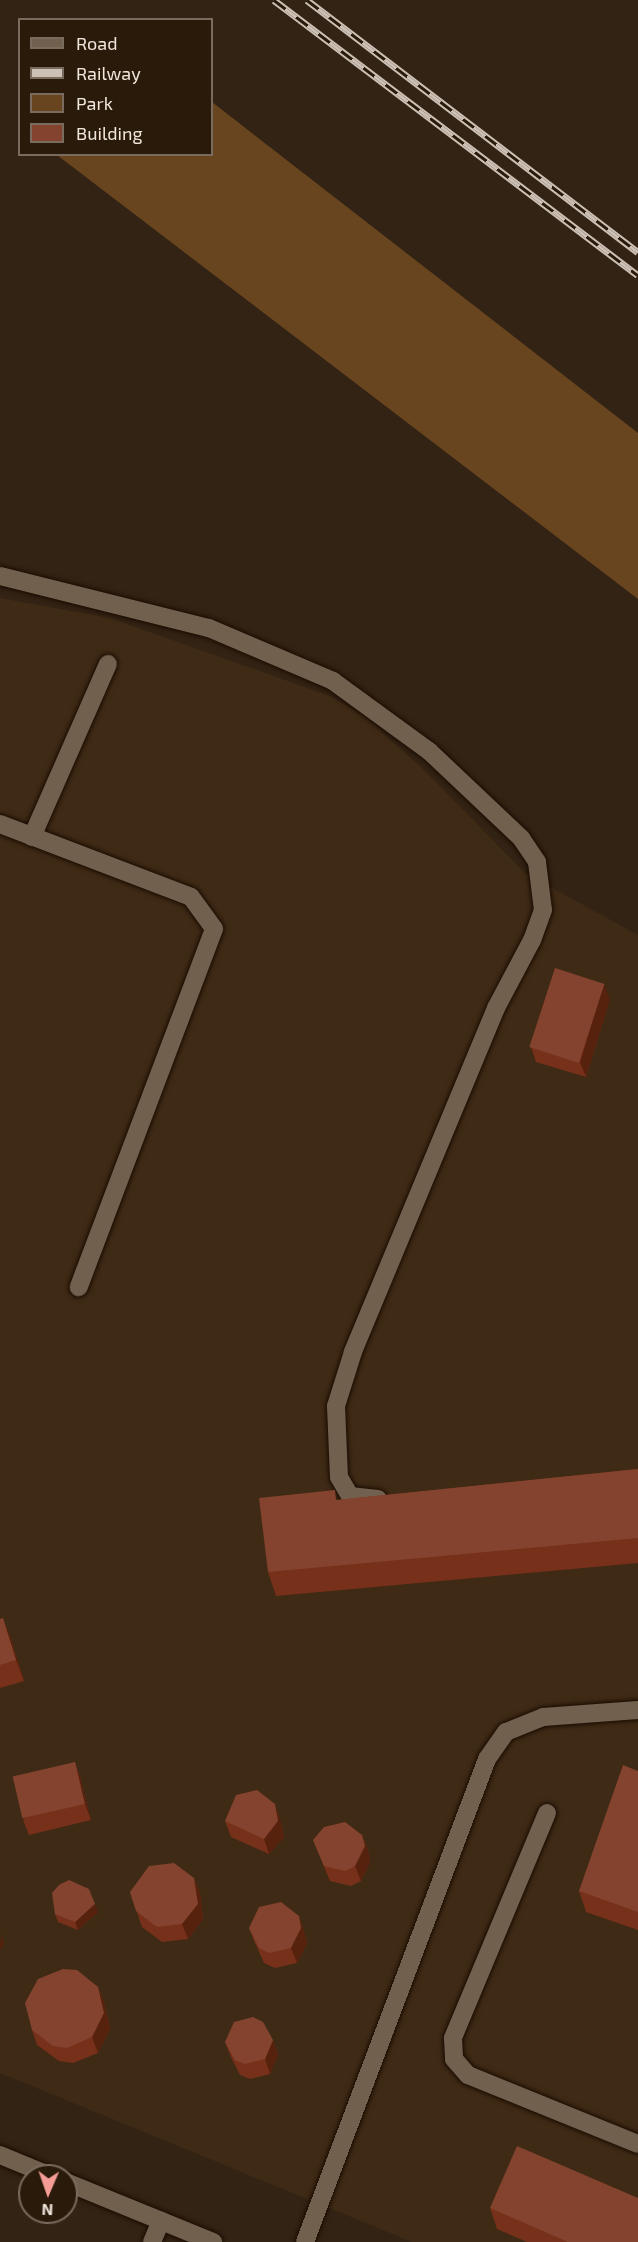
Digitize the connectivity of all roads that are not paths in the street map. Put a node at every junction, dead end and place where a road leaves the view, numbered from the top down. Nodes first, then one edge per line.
1 (0, 576) edge
2 (108, 664) dead end
3 (0, 824) edge
4 (33, 837) junction
5 (79, 1287) dead end
6 (395, 1497) edge
7 (638, 1710) edge
8 (547, 1813) dead end
9 (638, 2144) edge
10 (0, 2155) edge
11 (22, 2164) edge
12 (78, 2187) edge
13 (161, 2221) junction
14 (153, 2242) edge
15 (213, 2242) edge
16 (304, 2242) edge

1 - 6 street
2 - 4 street
3 - 4 street
4 - 5 street
7 - 16 street
8 - 9 street
10 - 11 street
12 - 13 street
13 - 14 street
13 - 15 street

